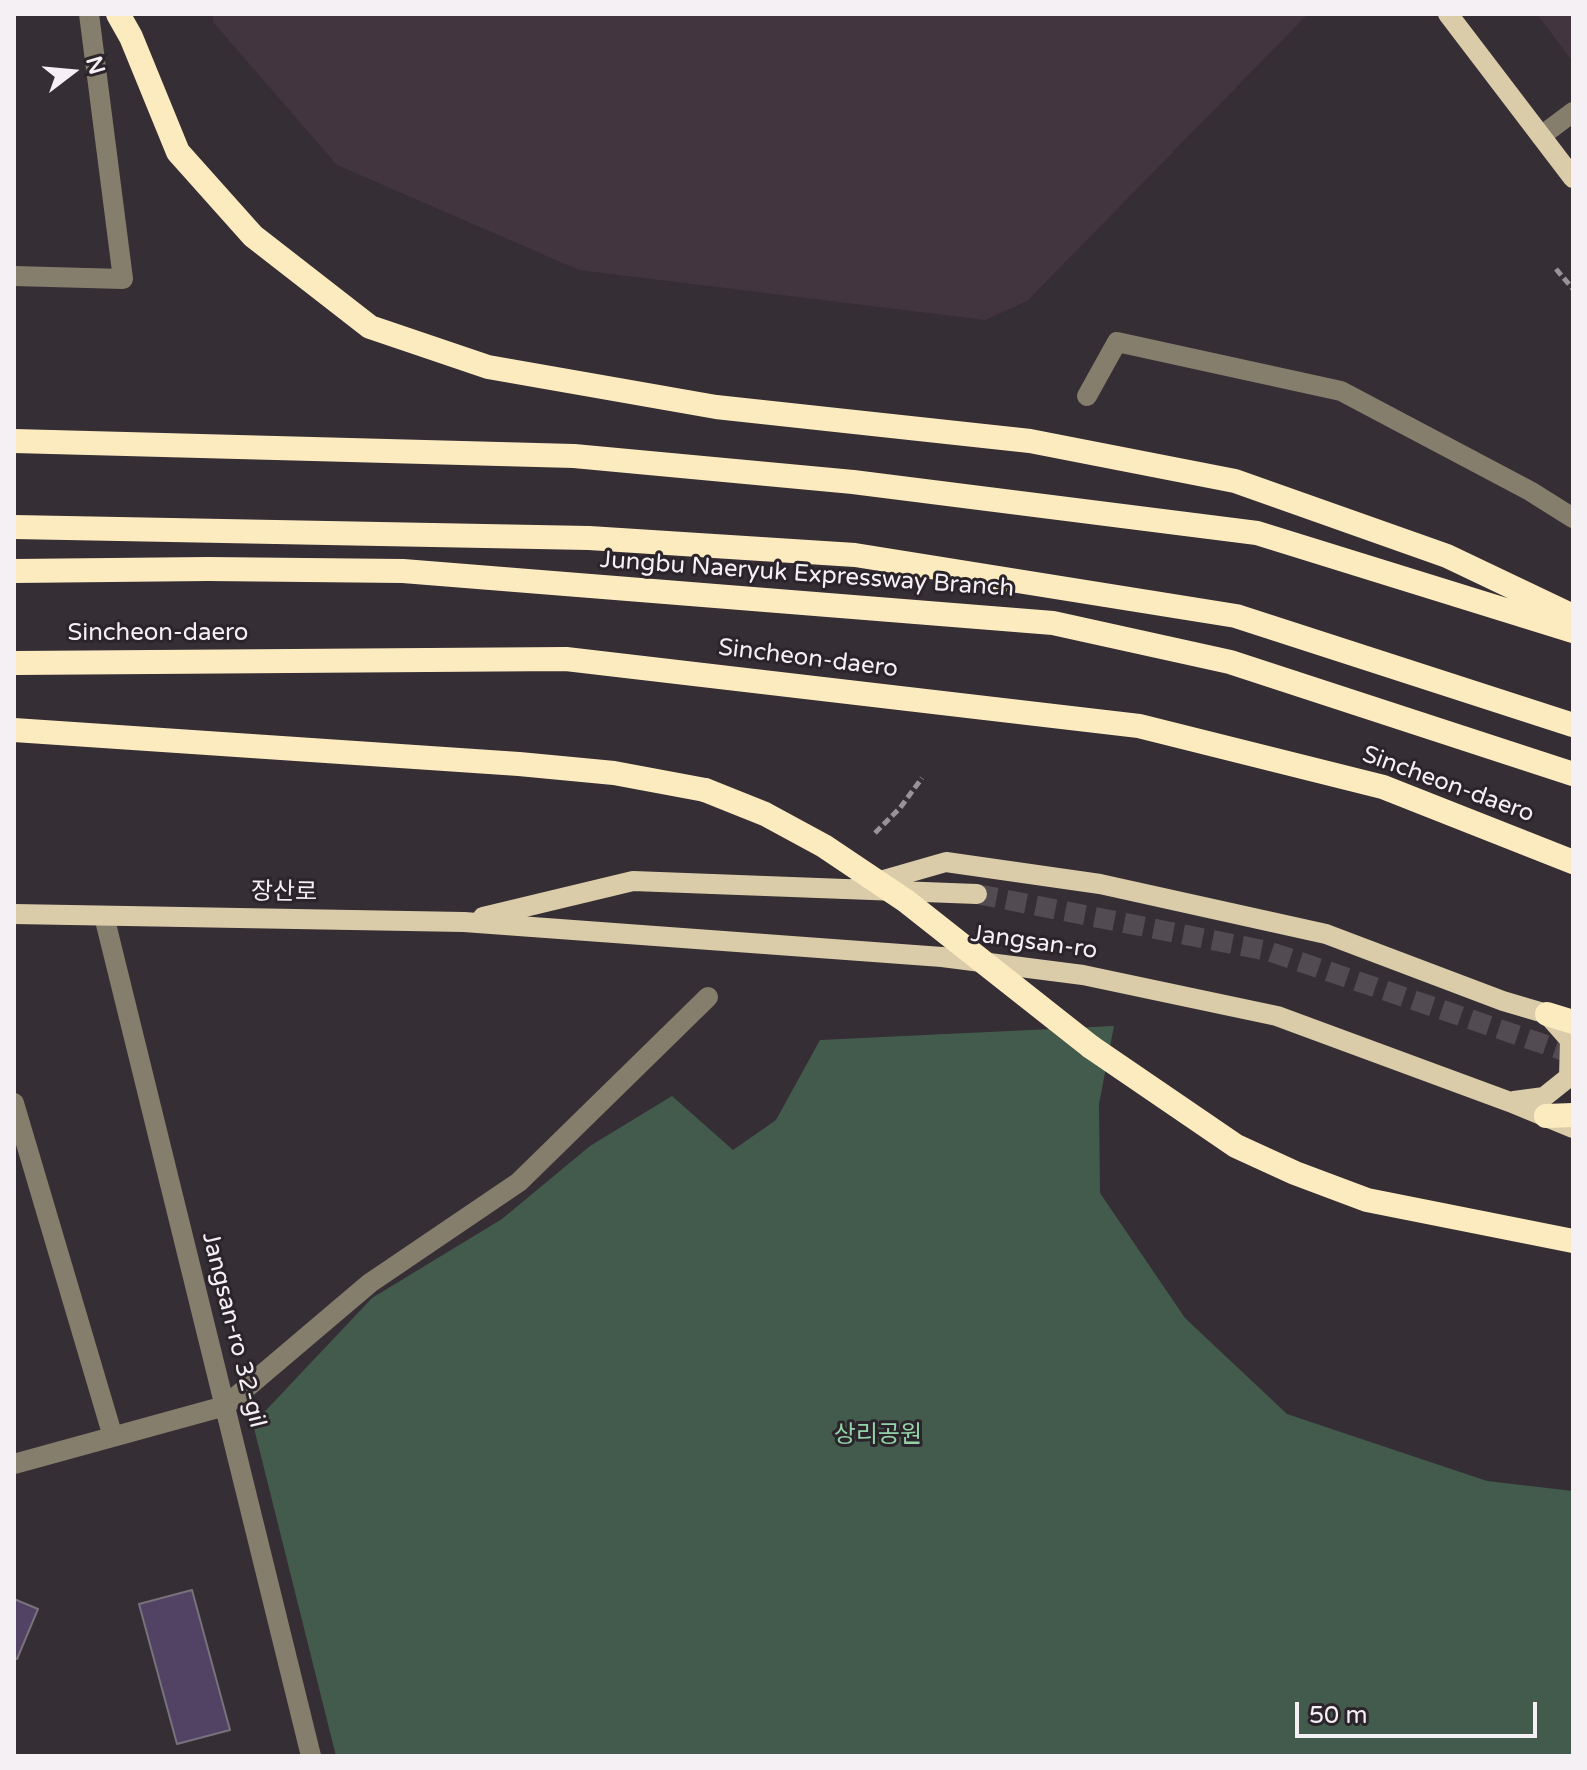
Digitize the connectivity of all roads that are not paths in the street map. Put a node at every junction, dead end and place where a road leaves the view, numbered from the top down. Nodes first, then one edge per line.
1 (89, 14) edge
2 (118, 14) edge
3 (1448, 14) edge
4 (1573, 112) edge
5 (1541, 136) junction
6 (1573, 178) edge
7 (14, 276) edge
8 (1087, 396) dead end
9 (14, 441) edge
10 (1573, 518) edge
11 (14, 527) edge
12 (14, 571) edge
13 (1573, 616) edge
14 (1573, 631) edge
15 (14, 663) edge
16 (1573, 725) edge
17 (14, 730) edge
18 (1573, 774) edge
19 (1573, 862) edge
20 (852, 889) junction
21 (977, 894) tunnel mouth
22 (14, 914) edge
23 (104, 916) junction
24 (464, 922) junction
25 (708, 997) dead end
26 (1547, 1014) junction
27 (1573, 1022) edge
28 (1510, 1102) junction
29 (14, 1103) edge
30 (1573, 1115) edge
31 (1546, 1116) junction
32 (1573, 1128) edge
33 (1573, 1241) edge
34 (225, 1406) junction
35 (113, 1437) junction
36 (14, 1464) edge
37 (311, 1756) edge

1 - 7 street
2 - 13 highway
3 - 5 main road
4 - 5 street
5 - 6 main road
8 - 10 street
9 - 14 highway
11 - 16 highway, Jungbu Naeryuk Expressway Branch
12 - 18 highway, Jungbu Naeryuk Expressway Branch
15 - 19 highway, Sincheon-daero
17 - 33 highway, bridge
20 - 21 main road
20 - 24 main road
20 - 26 main road
22 - 23 main road
23 - 24 main road, 장산로
23 - 34 street, Jangsan-ro 32-gil
24 - 28 main road, Jangsan-ro
25 - 34 street
26 - 27 highway
26 - 28 main road
28 - 31 main road, Jangsan-ro
29 - 35 street
30 - 31 highway
31 - 32 main road, Jangsan-ro
34 - 35 street
34 - 37 street, Jangsan-ro 32-gil
35 - 36 street

